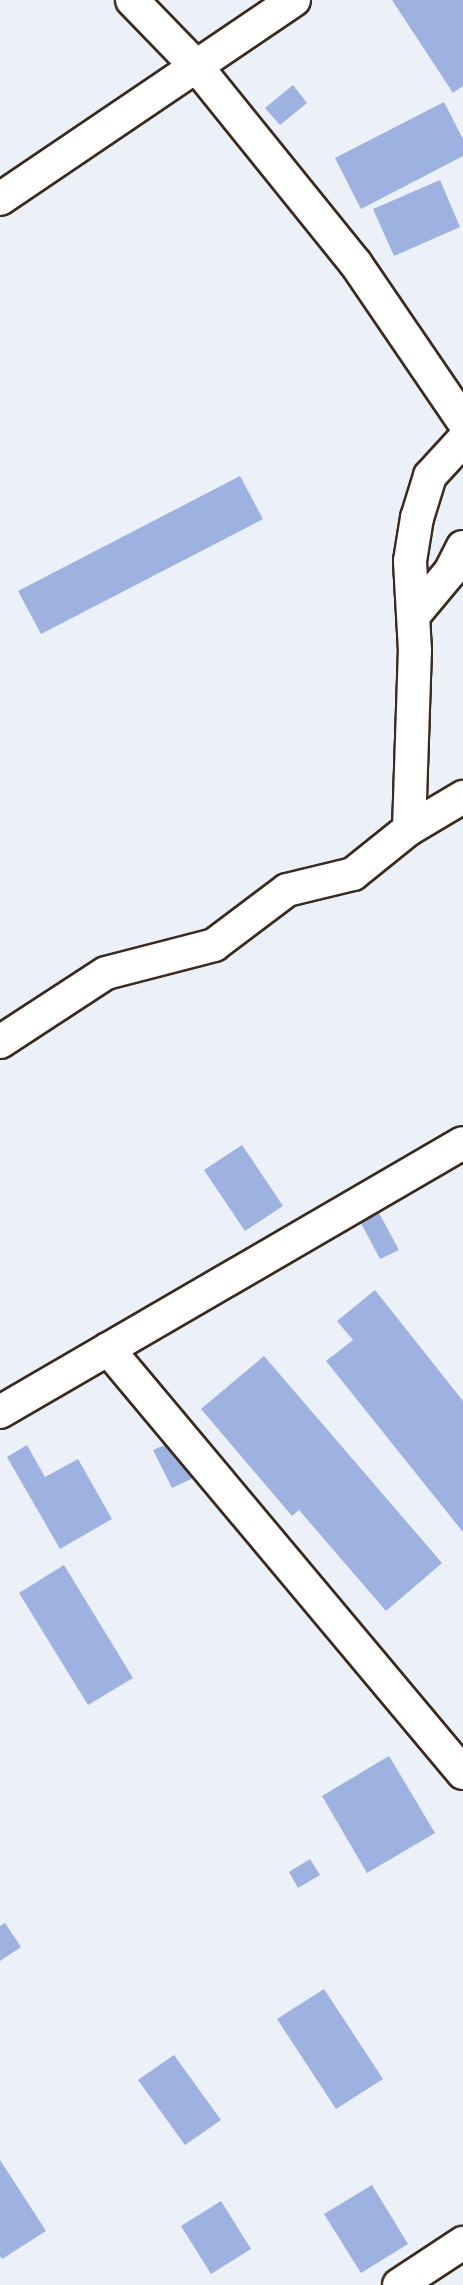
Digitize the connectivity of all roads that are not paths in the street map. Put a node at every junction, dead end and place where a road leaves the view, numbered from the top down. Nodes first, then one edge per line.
1 (132, 0) edge
2 (294, 0) edge
3 (197, 67) junction
4 (0, 199) edge
5 (463, 421) edge
6 (463, 440) edge
7 (463, 547) edge
8 (414, 615) junction
9 (463, 797) edge
10 (409, 830) junction
11 (0, 1042) edge
12 (463, 1143) edge
13 (108, 1349) junction
14 (0, 1412) edge
15 (463, 1773) edge
16 (463, 2243) edge
17 (399, 2285) edge

1 - 3 street
2 - 3 street
3 - 4 street
3 - 5 street
6 - 8 street
7 - 8 street
8 - 10 street
9 - 10 street
10 - 11 street
12 - 13 street
13 - 14 street
13 - 15 street
16 - 17 street

